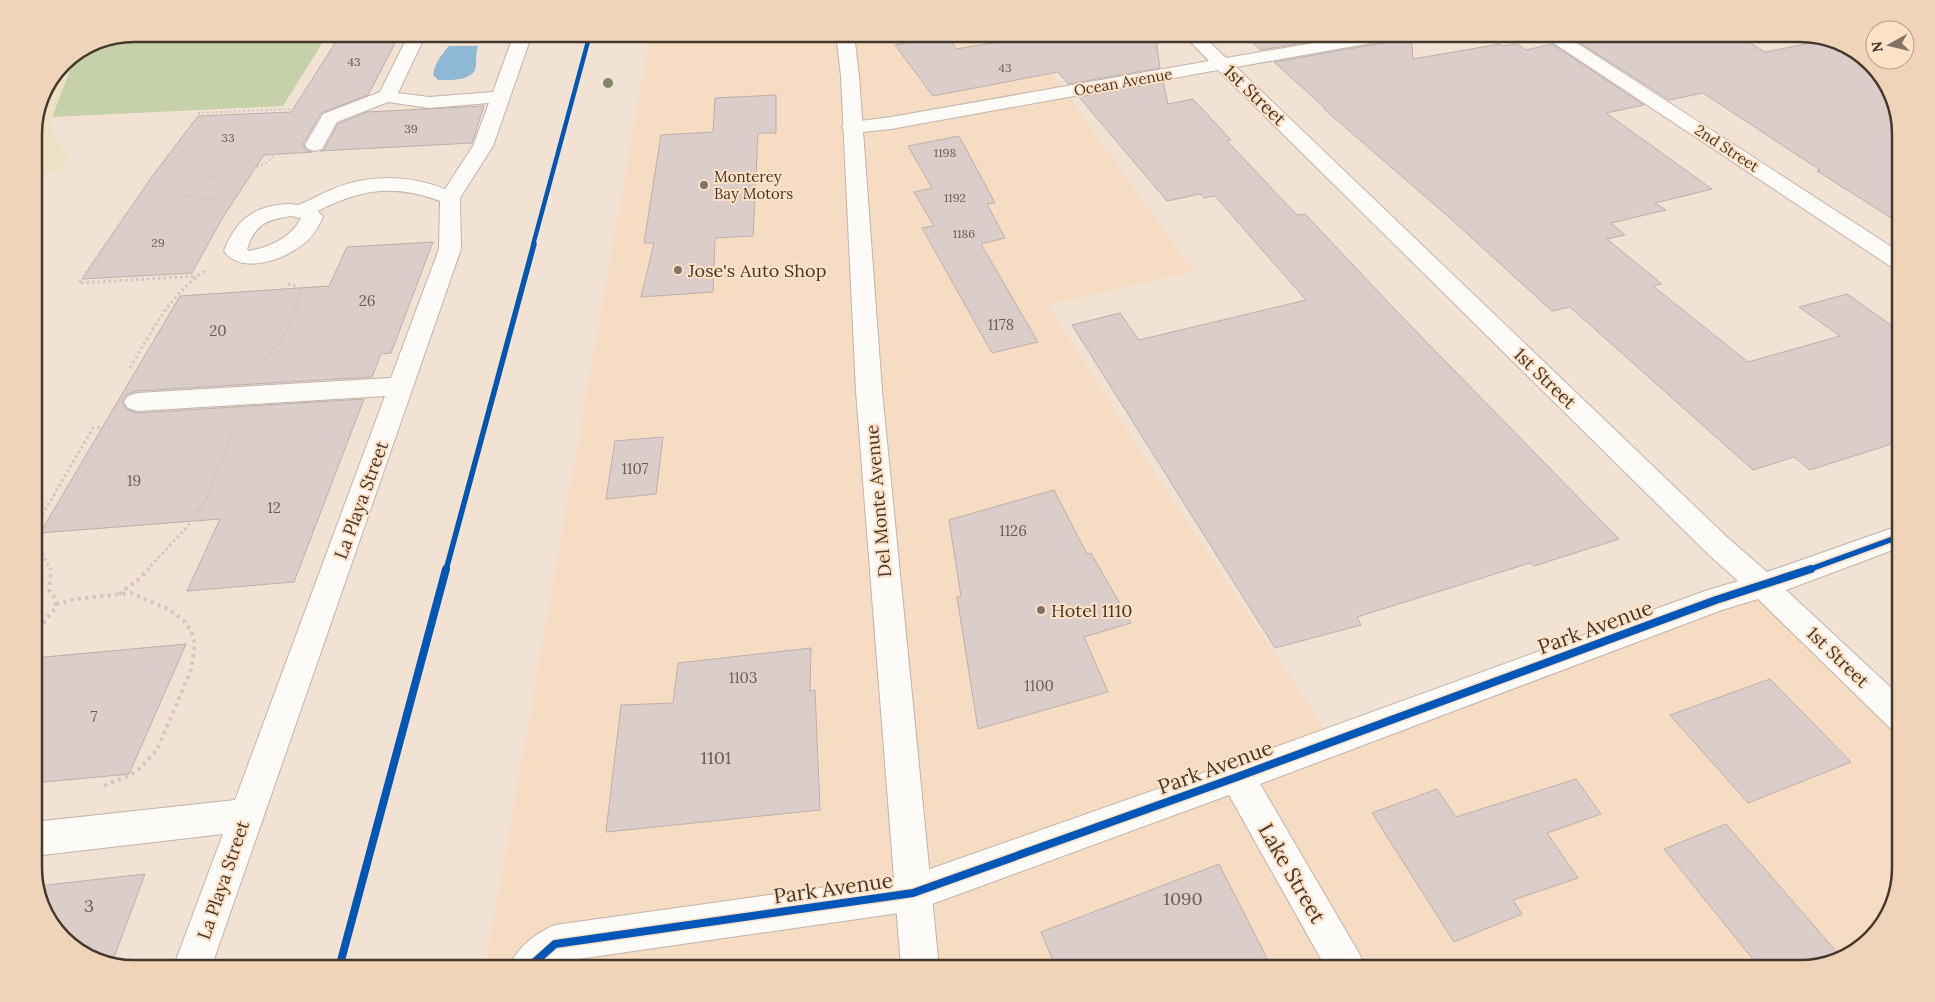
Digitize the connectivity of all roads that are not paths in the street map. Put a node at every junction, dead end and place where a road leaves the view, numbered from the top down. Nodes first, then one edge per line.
1 (413, 42) edge
2 (519, 42) edge
3 (846, 42) edge
4 (1200, 42) edge
5 (1350, 42) edge
6 (1564, 42) edge
7 (1224, 65) junction
8 (387, 96) junction
9 (500, 97) junction
10 (852, 127) junction
11 (315, 145) road end
12 (450, 198) junction
13 (302, 211) junction
14 (1892, 257) edge
15 (402, 386) junction
16 (137, 402) road end
17 (1892, 539) edge
18 (1763, 586) junction
19 (1892, 709) edge
20 (1237, 777) junction
21 (245, 815) junction
22 (43, 838) edge
23 (913, 893) junction
24 (195, 960) edge
25 (537, 960) edge
26 (919, 960) edge
27 (1342, 960) edge

1 - 8 street
2 - 9 street
3 - 10 street, Del Monte Avenue
4 - 7 street, 1st Street
5 - 7 street, Ocean Avenue
6 - 14 street, 2nd Street
7 - 10 street, Ocean Avenue
7 - 18 street, 1st Street
8 - 9 street
8 - 11 street
9 - 12 street
10 - 23 street, Del Monte Avenue
12 - 13 street
12 - 15 street, La Playa Street
13 - 13 street
15 - 16 street
15 - 21 street, La Playa Street
17 - 18 street, Park Avenue
18 - 19 street, 1st Street
18 - 20 street, Park Avenue
20 - 23 street, Park Avenue
20 - 27 street, Lake Street
21 - 22 street
21 - 24 street, La Playa Street
23 - 25 street, Park Avenue
23 - 26 street, Del Monte Avenue

